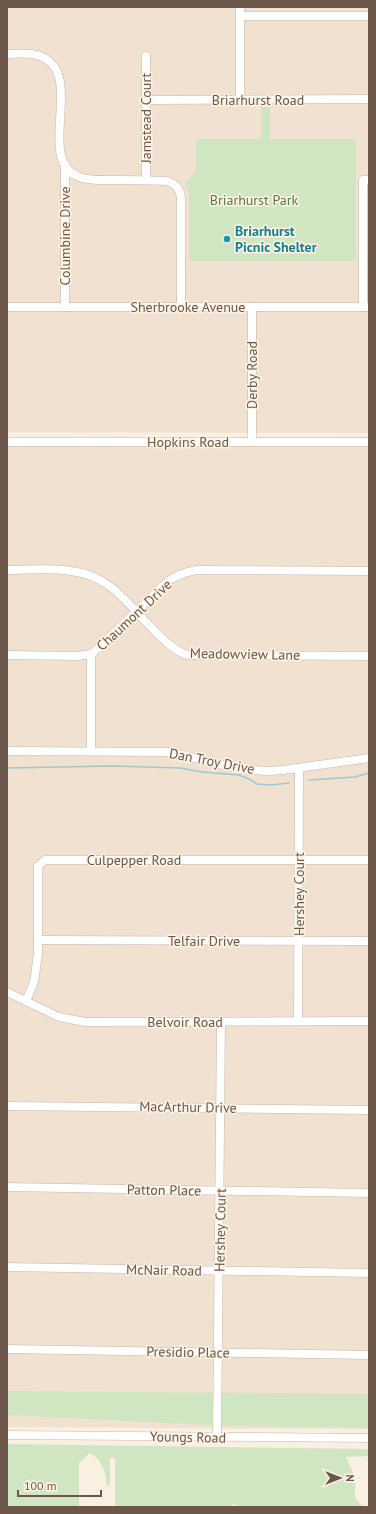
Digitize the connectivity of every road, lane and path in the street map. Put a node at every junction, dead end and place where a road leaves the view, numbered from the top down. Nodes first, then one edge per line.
1 (240, 11) edge
2 (369, 16) edge
3 (7, 54) edge
4 (146, 56) dead end
5 (369, 99) edge
6 (146, 100) junction
7 (240, 100) junction
8 (64, 165) junction
9 (146, 180) junction
10 (366, 180) edge
11 (7, 307) edge
12 (65, 307) junction
13 (182, 307) junction
14 (366, 307) edge
15 (252, 308) junction
16 (7, 442) edge
17 (252, 442) junction
18 (369, 442) edge
19 (7, 570) edge
20 (369, 571) edge
21 (136, 611) junction
22 (91, 654) junction
23 (7, 655) edge
24 (369, 656) edge
25 (7, 751) edge
26 (91, 751) junction
27 (369, 758) edge
28 (299, 768) junction
29 (369, 860) edge
30 (299, 861) junction
31 (38, 940) junction
32 (369, 940) edge
33 (298, 941) junction
34 (7, 992) edge
35 (26, 1001) junction
36 (298, 1021) junction
37 (369, 1021) edge
38 (221, 1022) junction
39 (7, 1106) edge
40 (221, 1108) junction
41 (369, 1110) edge
42 (7, 1187) edge
43 (220, 1191) junction
44 (369, 1193) edge
45 (7, 1267) edge
46 (220, 1270) junction
47 (369, 1273) edge
48 (7, 1348) edge
49 (219, 1352) junction
50 (369, 1354) edge
51 (7, 1434) edge
52 (217, 1438) junction
53 (369, 1438) edge

1 - 2 street
1 - 7 street
3 - 8 street, Columbine Drive
4 - 6 street, Jamstead Court
5 - 7 street, Briarhurst Road
6 - 7 street, Briarhurst Road
6 - 9 street, Jamstead Court
8 - 9 street
8 - 12 street, Columbine Drive
9 - 13 street
10 - 14 street
11 - 12 street, Sherbrooke Avenue
12 - 13 street, Sherbrooke Avenue
13 - 15 street, Sherbrooke Avenue
14 - 15 street, Sherbrooke Avenue
15 - 17 street, Derby Road
16 - 17 street, Hopkins Road
17 - 18 street, Hopkins Road
19 - 21 street, Meadowview Lane
20 - 21 street, Chaumont Drive
21 - 22 street, Chaumont Drive
21 - 24 street, Meadowview Lane
22 - 23 street
22 - 26 street, Chaumont Drive
25 - 26 street, Dan Troy Drive
26 - 28 street, Dan Troy Drive
27 - 28 street, Dan Troy Drive
28 - 30 street, Hershey Court
29 - 30 street, Culpepper Road
30 - 31 street, Culpepper Road
30 - 33 street, Hershey Court
31 - 33 street, Telfair Drive
31 - 35 street, Culpepper Road
32 - 33 street, Telfair Drive
33 - 36 street, Hershey Court
34 - 35 street, Belvoir Road
35 - 38 street, Belvoir Road
36 - 37 street, Belvoir Road
36 - 38 street, Belvoir Road
38 - 40 street, Hershey Court
39 - 40 street, MacArthur Drive
40 - 41 street, MacArthur Drive
40 - 43 street, Hershey Court
42 - 43 street, Patton Place
43 - 44 street, Patton Place
43 - 46 street, Hershey Court
45 - 46 street, McNair Road
46 - 47 street, McNair Road
46 - 49 street, Hershey Court
48 - 49 street, Presidio Place
49 - 50 street, Presidio Place
49 - 52 street, Hershey Court
51 - 52 street, Youngs Road
52 - 53 street, Youngs Road

